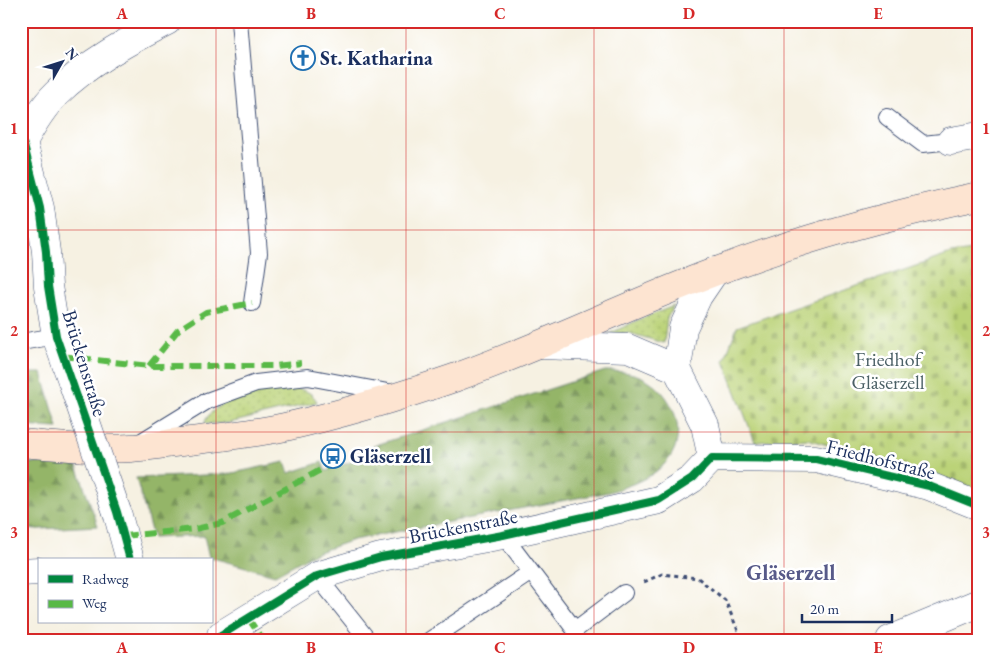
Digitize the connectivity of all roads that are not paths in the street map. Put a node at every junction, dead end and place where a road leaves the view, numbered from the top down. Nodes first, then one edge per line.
1 (167, 21) edge
2 (239, 21) edge
3 (888, 117) dead end
4 (25, 128) edge
5 (979, 136) edge
6 (950, 141) joint
7 (979, 196) edge
8 (715, 271) junction
9 (252, 303) dead end
10 (56, 336) junction
11 (21, 342) edge
12 (540, 345) junction
13 (677, 369) junction
14 (402, 395) junction
15 (21, 443) edge
16 (131, 448) junction
17 (712, 458) junction
18 (979, 506) edge
19 (503, 536) junction
20 (129, 558) edge
21 (38, 571) edge
22 (21, 572) edge
23 (530, 572) junction
24 (317, 576) junction
25 (624, 593) road end
26 (979, 603) edge
27 (215, 632) edge
28 (368, 640) edge
29 (430, 640) edge
30 (890, 640) edge

1 - 4 street
2 - 9 lane
3 - 6 lane
4 - 10 street, Brückenstraße
5 - 6 street
7 - 8 main road
8 - 12 main road
8 - 13 street
10 - 11 lane
10 - 20 street, Brückenstraße, bridge
12 - 13 street
12 - 14 main road
13 - 17 street
14 - 16 main road
14 - 16 lane
15 - 16 main road
17 - 18 street, Friedhofstraße
17 - 19 street, Brückenstraße
19 - 23 lane
19 - 24 street, Brückenstraße
21 - 22 street
23 - 25 lane
23 - 29 lane
24 - 27 street, Brückenstraße
24 - 28 lane
26 - 30 street

